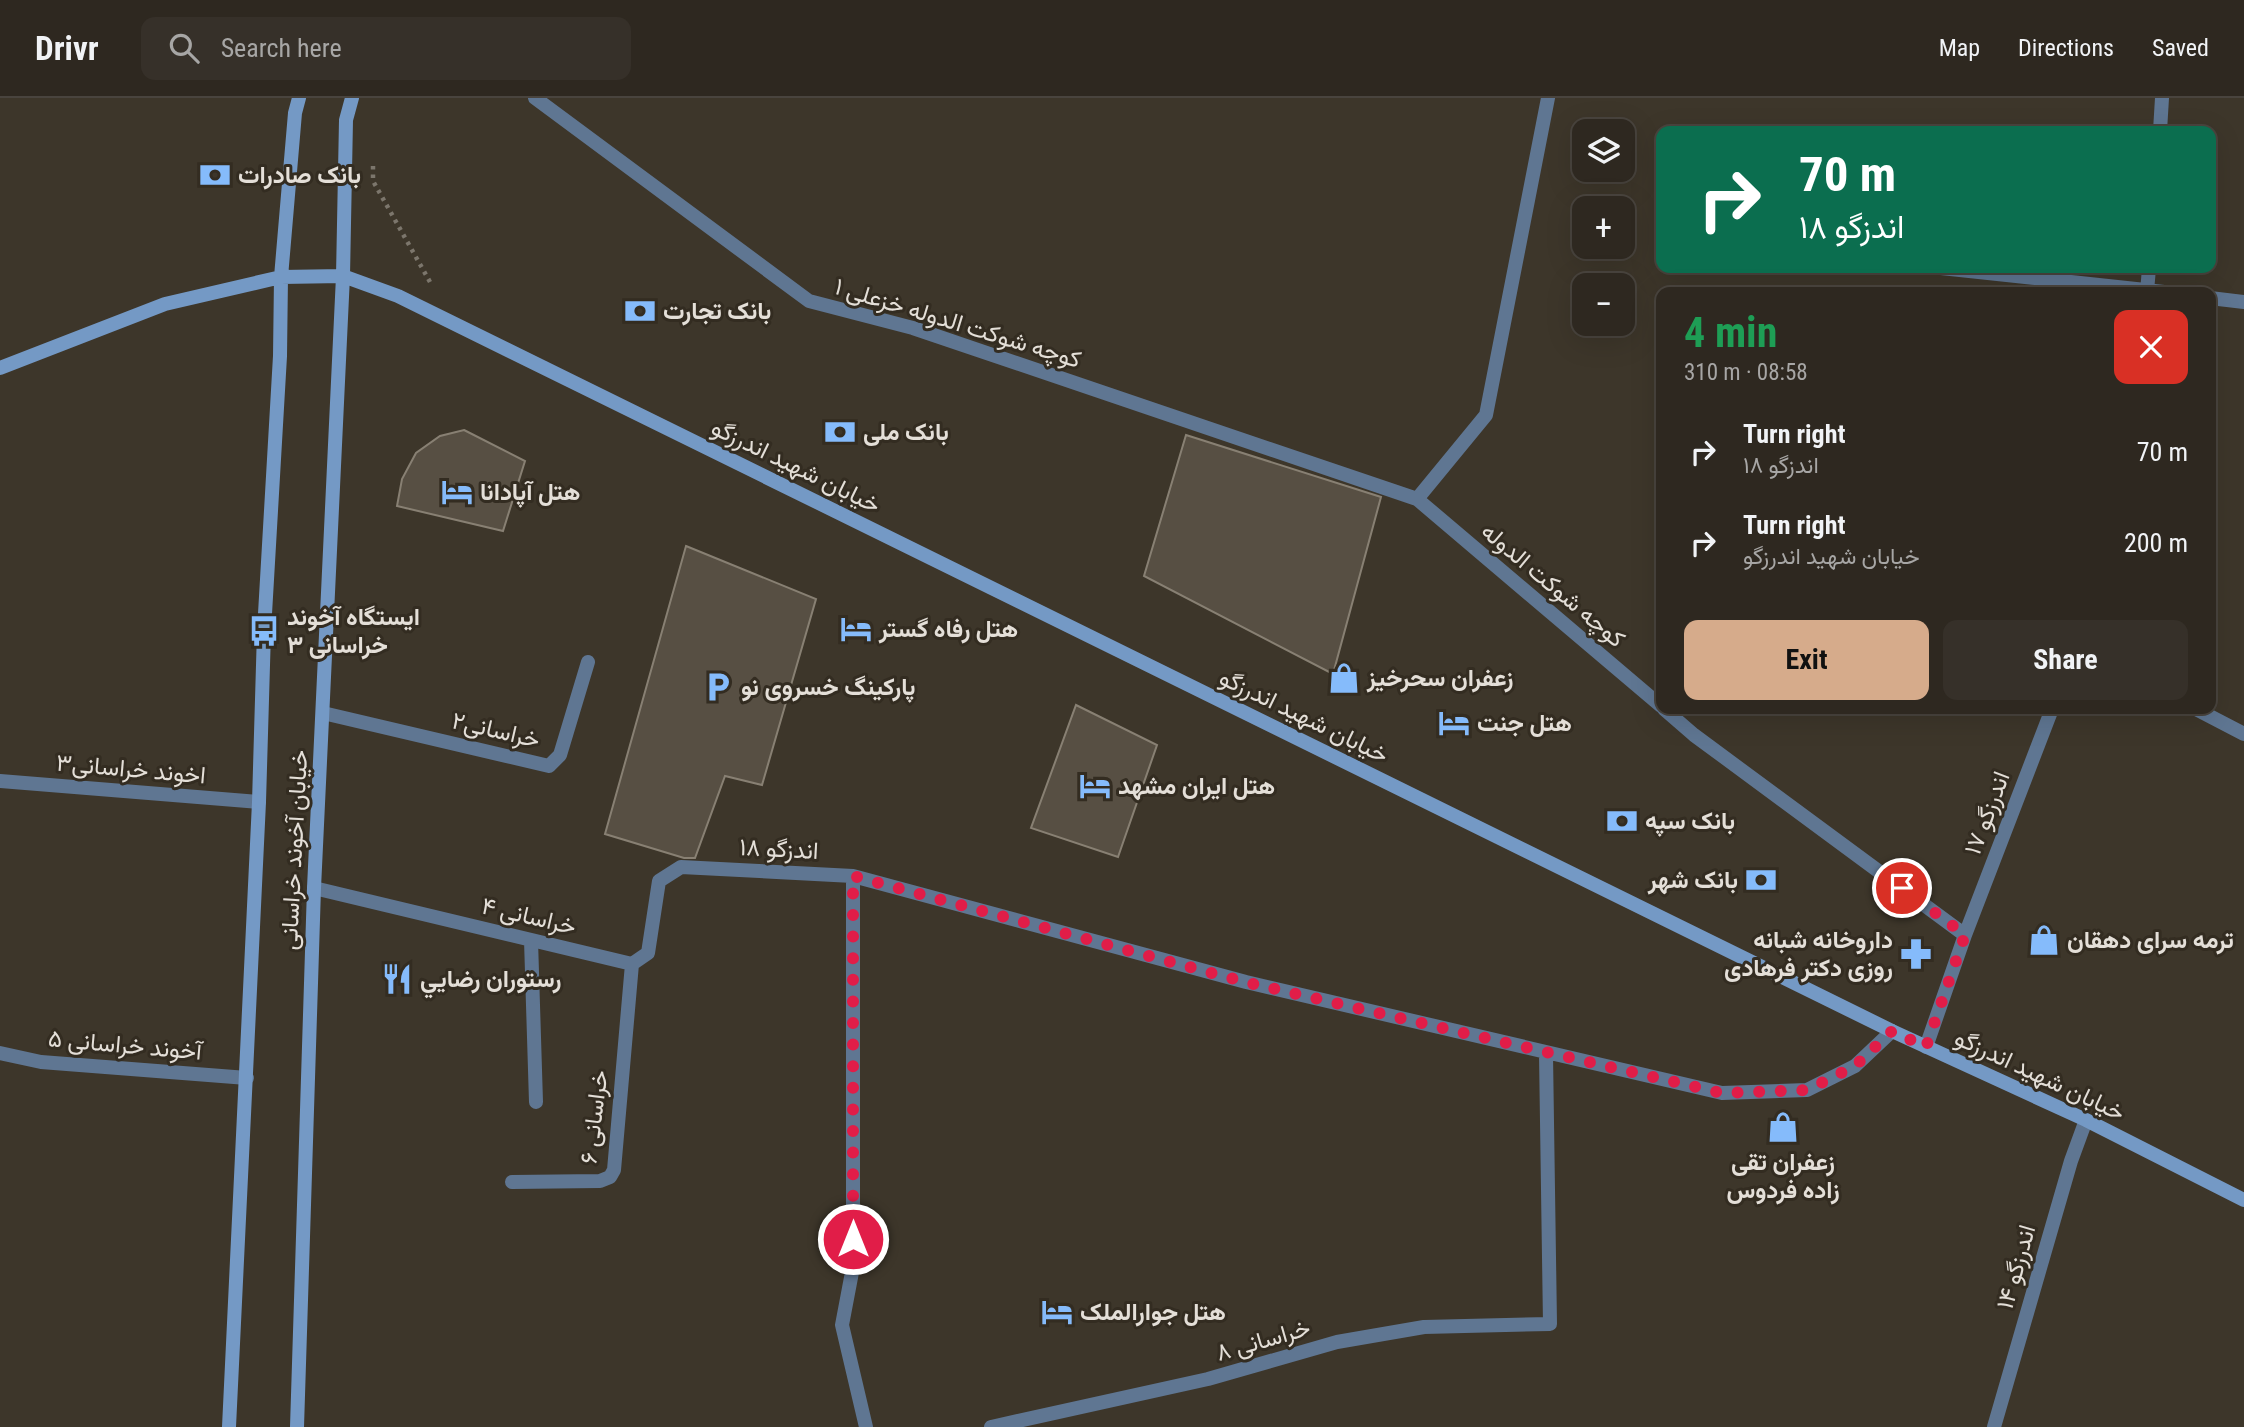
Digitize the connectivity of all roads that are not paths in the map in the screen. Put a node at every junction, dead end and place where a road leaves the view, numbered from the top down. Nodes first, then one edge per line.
1 (299, 98) edge
2 (352, 98) edge
3 (535, 98) edge
4 (1548, 98) edge
5 (2162, 98) edge
6 (2160, 126) edge
7 (1986, 273) edge
8 (343, 276) junction
9 (281, 277) junction
10 (2111, 287) edge
11 (2216, 299) edge
12 (2244, 302) edge
13 (0, 368) edge
14 (1417, 499) junction
15 (588, 662) dead end
16 (1656, 702) edge
17 (323, 713) junction
18 (1670, 714) edge
19 (2050, 714) edge
20 (2206, 714) edge
21 (2244, 734) edge
22 (0, 781) edge
23 (259, 802) junction
24 (853, 876) junction
25 (314, 888) junction
26 (1965, 935) junction
27 (531, 940) junction
28 (632, 964) junction
29 (1892, 1031) junction
30 (1926, 1047) junction
31 (0, 1053) edge
32 (1546, 1054) junction
33 (247, 1078) junction
34 (536, 1102) dead end
35 (2086, 1121) junction
36 (512, 1182) dead end
37 (2244, 1200) edge
38 (997, 1426) edge
39 (229, 1427) edge
40 (298, 1427) edge
41 (866, 1427) edge
42 (1994, 1427) edge

1 - 9 main road, خیابان آخوند خراسانی
2 - 8 main road, خیابان آخوند خراسانی
3 - 14 street, کوچه شوکت الدوله خزعلی ۱
4 - 14 street
5 - 6 street
7 - 10 street
8 - 9 main road
8 - 17 main road, خیابان آخوند خراسانی
8 - 29 main road, خیابان شهید اندرزگو
9 - 13 main road
9 - 23 main road, خیابان آخوند خراسانی
11 - 12 street
14 - 16 street, کوچه شوکت الدوله
15 - 17 street, خراسانی۲
17 - 25 main road, خیابان آخوند خراسانی
18 - 26 street, کوچه شوکت الدوله
19 - 26 street, اندرزگو ۱۷
20 - 21 street
22 - 23 street, اخوند خراسانی۳
23 - 33 main road, خیابان آخوند خراسانی
24 - 28 street, اندزگو ۱۸
24 - 32 street, اندزگو ۱۸
24 - 41 street
25 - 27 street, خراسانی ۴
25 - 40 main road, خیابان آخوند خراسانی
26 - 30 street
27 - 28 street, خراسانی ۴
27 - 34 street
28 - 36 street, خراسانی ۶
29 - 30 main road, خیابان شهید اندرزگو
29 - 32 street, اندزگو ۱۸
30 - 35 main road, خیابان شهید اندرزگو
31 - 33 street, آخوند خراسانی ۵
32 - 38 street, خراسانی ۸
33 - 39 main road, خیابان آخوند خراسانی
35 - 37 main road, خیابان شهید اندرزگو
35 - 42 street, اندرزگو ۱۴

